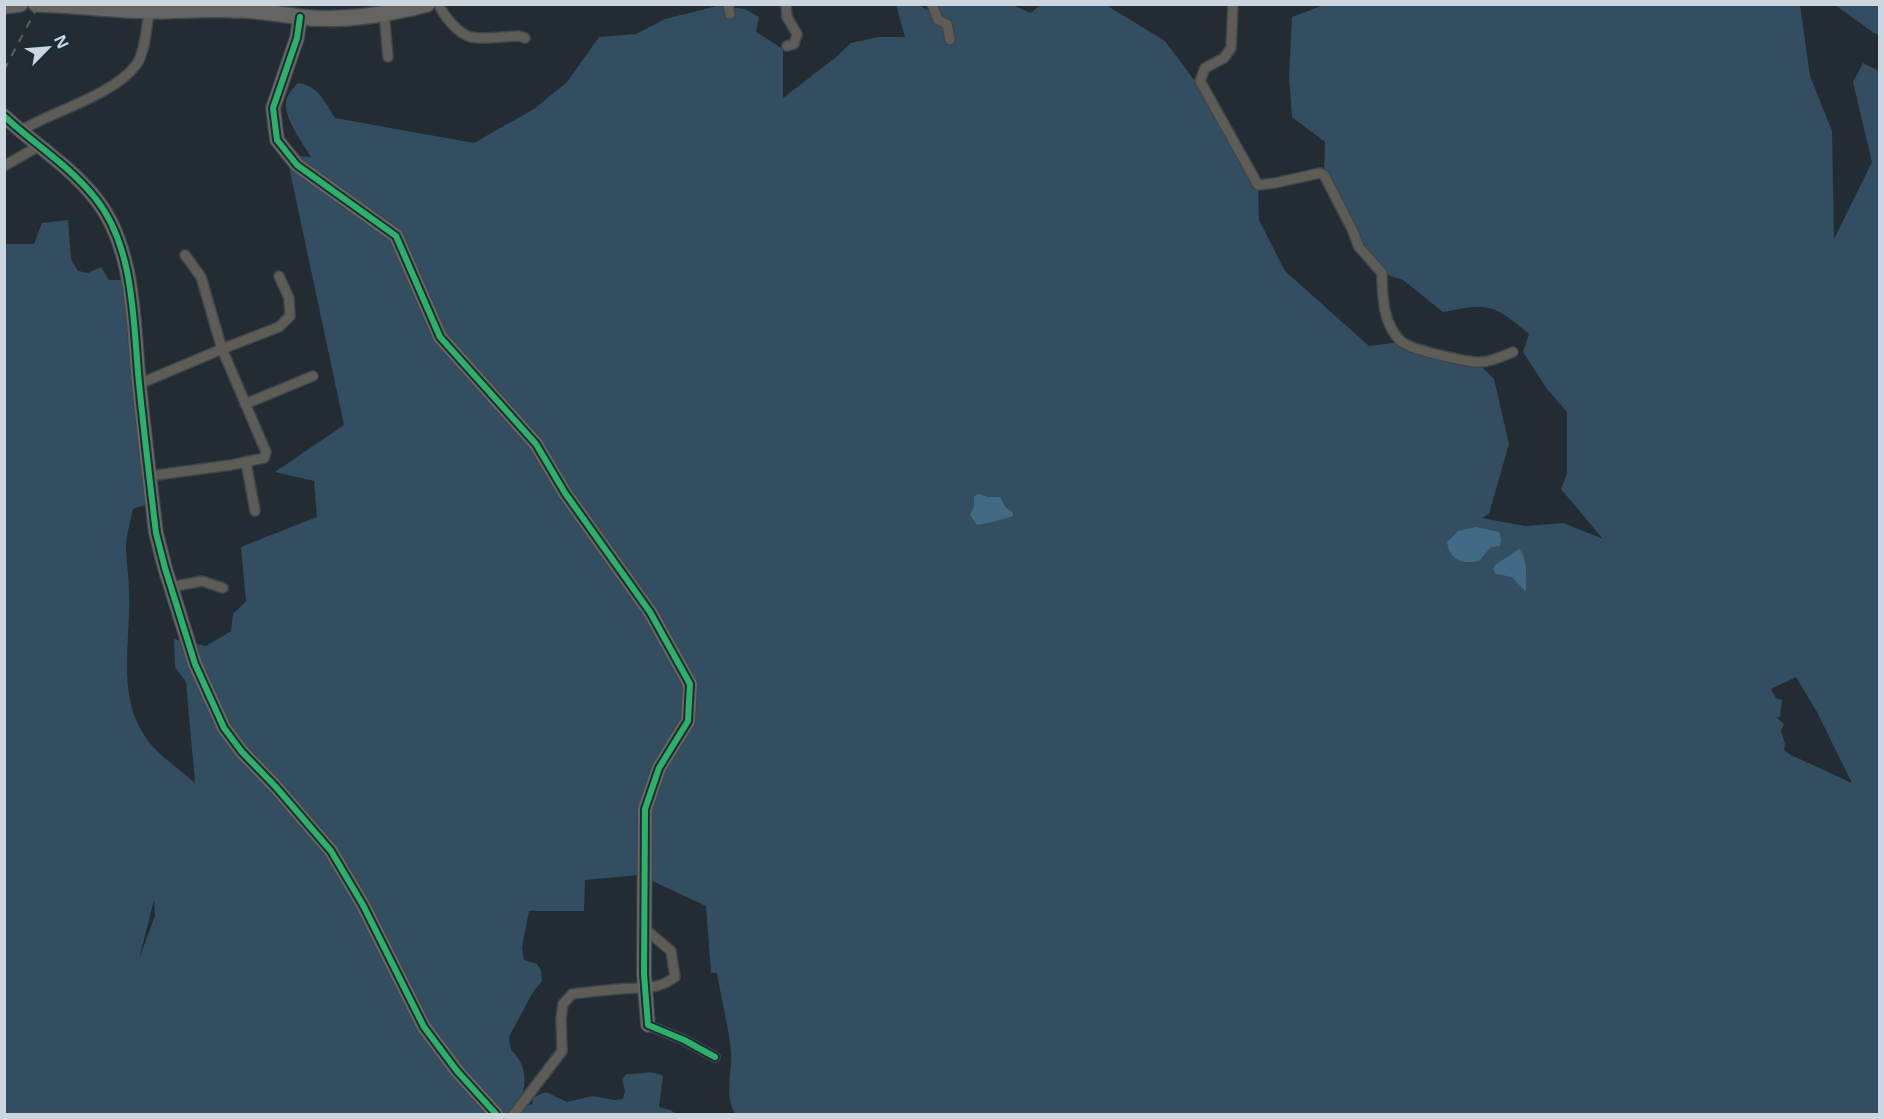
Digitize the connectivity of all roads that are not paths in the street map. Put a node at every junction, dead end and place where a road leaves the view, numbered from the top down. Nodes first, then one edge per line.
1 (20, 4) edge
2 (36, 4) edge
3 (427, 4) edge
4 (439, 4) edge
5 (786, 4) edge
6 (932, 4) edge
7 (1233, 4) edge
8 (4, 6) edge
9 (149, 10) junction
10 (384, 13) junction
11 (300, 17) junction
12 (525, 38) dead end
13 (950, 40) dead end
14 (787, 46) dead end
15 (388, 57) dead end
16 (4, 116) edge
17 (20, 131) junction
18 (39, 146) junction
19 (4, 166) edge
20 (185, 255) dead end
21 (279, 276) dead end
22 (222, 349) junction
23 (1513, 352) dead end
24 (313, 376) dead end
25 (139, 384) junction
26 (245, 404) junction
27 (246, 462) junction
28 (150, 477) junction
29 (255, 511) dead end
30 (171, 587) junction
31 (223, 588) dead end
32 (644, 928) junction
33 (645, 989) junction
34 (648, 1025) joint
35 (715, 1057) dead end
36 (496, 1114) edge
37 (514, 1114) edge

1 - 8 main road
2 - 9 main road
3 - 10 main road
4 - 12 street
5 - 14 street
6 - 13 street
7 - 23 street
9 - 11 main road
9 - 17 street
10 - 11 main road
10 - 15 street
11 - 32 street
16 - 17 street
17 - 18 street
18 - 19 street
18 - 25 street
20 - 22 street
21 - 22 street
22 - 25 street
22 - 26 street
24 - 26 street
25 - 28 street
26 - 27 street
27 - 28 street
27 - 29 street
28 - 30 street
30 - 31 street
30 - 36 street
32 - 33 street
32 - 33 street
33 - 34 street
33 - 37 street
34 - 35 street

